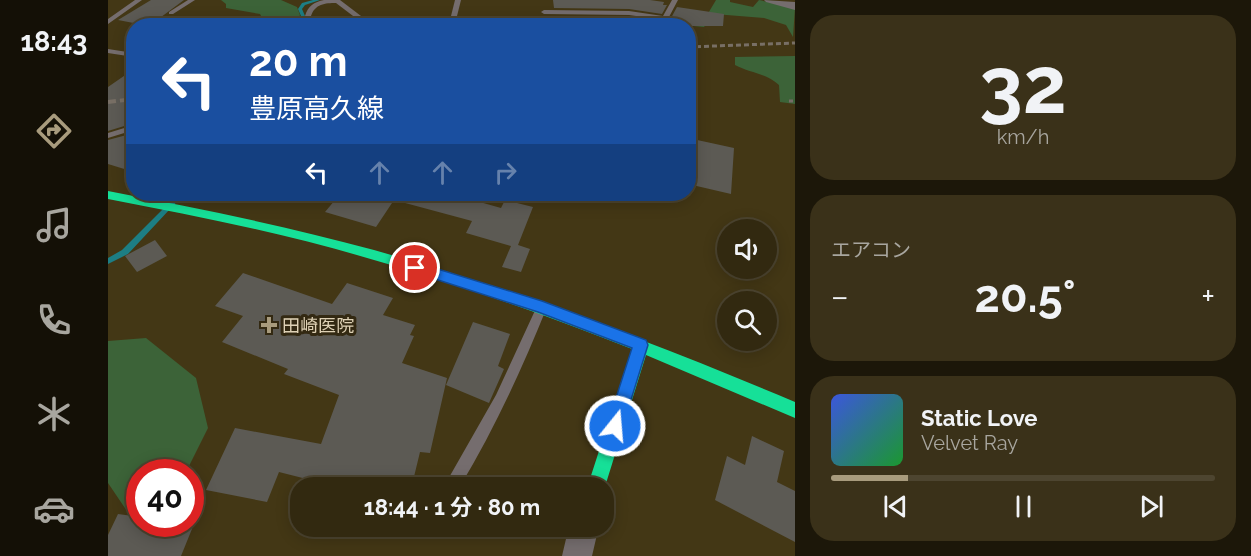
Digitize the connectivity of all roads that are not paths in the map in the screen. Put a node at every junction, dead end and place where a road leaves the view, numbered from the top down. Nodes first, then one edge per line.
1 (139, 0) edge
2 (192, 0) edge
3 (459, 0) edge
4 (675, 0) edge
5 (770, 0) edge
6 (339, 1) edge
7 (795, 6) edge
8 (544, 12) dead end
9 (171, 14) dead end
10 (310, 18) edge
11 (359, 18) edge
12 (454, 18) edge
13 (108, 22) edge
14 (108, 51) edge
15 (126, 54) edge
16 (126, 130) edge
17 (108, 136) edge
18 (108, 195) edge
19 (126, 198) edge
20 (142, 201) edge
21 (542, 307) junction
22 (641, 345) junction
23 (795, 410) edge
24 (458, 477) edge
25 (599, 477) edge
26 (581, 537) edge
27 (577, 556) edge

1 - 13 lane
2 - 9 lane
3 - 12 lane
4 - 8 lane
5 - 7 street
6 - 10 lane
6 - 11 lane
14 - 15 lane
16 - 17 lane
18 - 19 main road
20 - 21 main road
21 - 22 main road
21 - 24 lane
22 - 23 main road
22 - 25 main road
26 - 27 street

